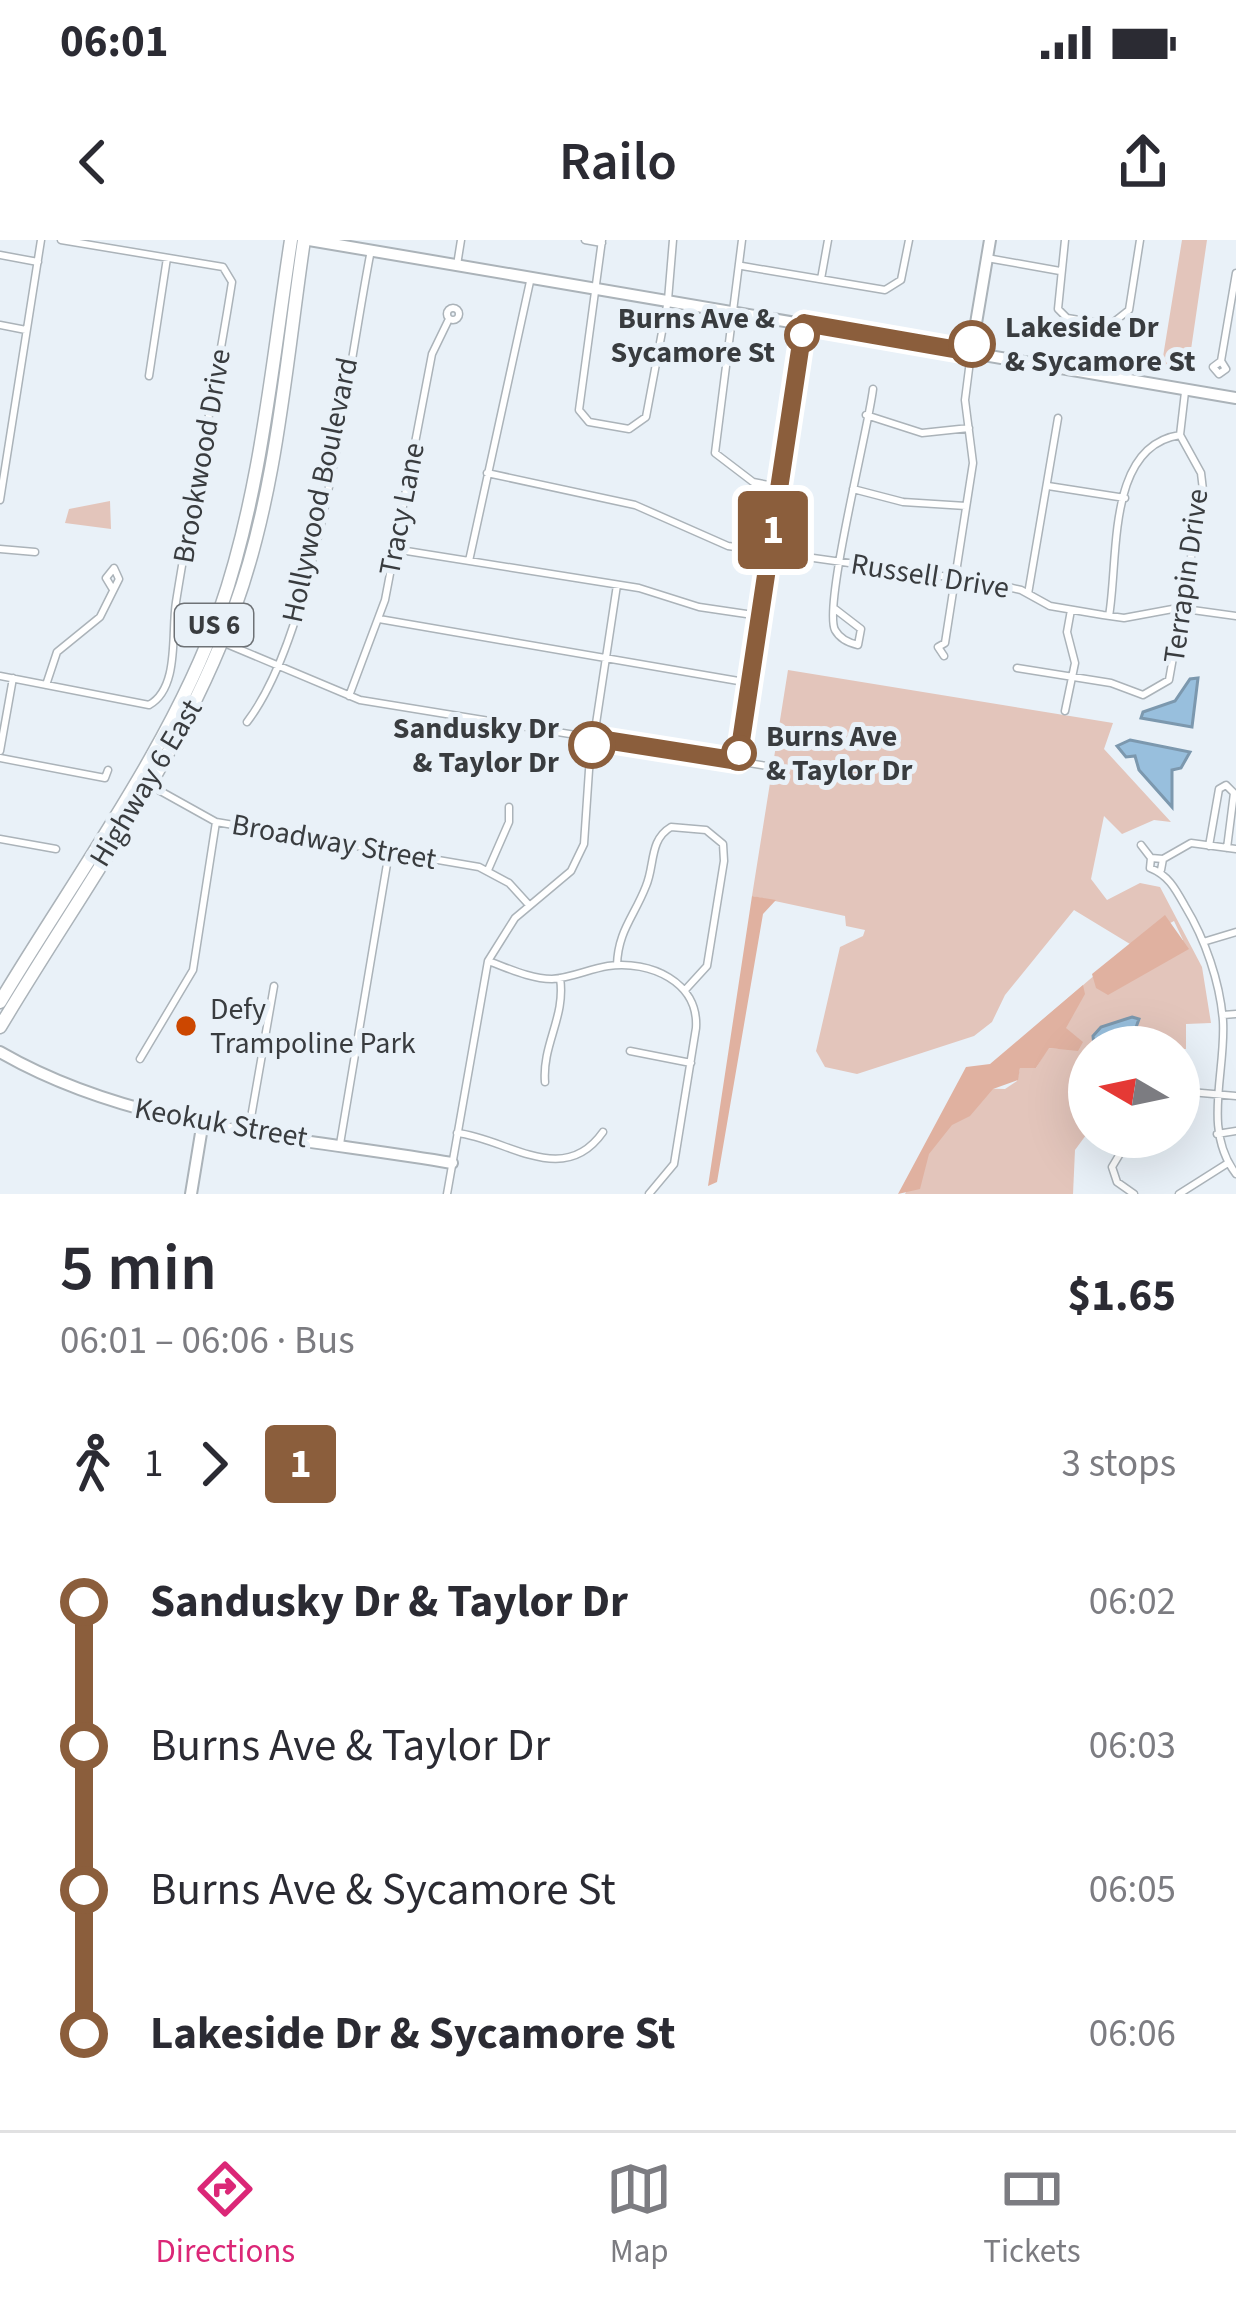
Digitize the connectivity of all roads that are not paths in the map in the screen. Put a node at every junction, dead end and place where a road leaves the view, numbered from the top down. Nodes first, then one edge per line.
1 (41, 240) edge
2 (61, 240) edge
3 (291, 240) edge
4 (307, 240) edge
5 (460, 240) edge
6 (585, 240) edge
7 (673, 240) edge
8 (742, 240) edge
9 (828, 240) edge
10 (909, 240) edge
11 (990, 240) edge
12 (1066, 240) edge
13 (1140, 240) edge
14 (602, 242) edge
15 (371, 250) junction
16 (0, 255) edge
17 (987, 258) junction
18 (167, 259) junction
19 (38, 262) junction
20 (457, 265) junction
21 (742, 266) junction
22 (1060, 271) junction
23 (1236, 273) edge
24 (531, 277) junction
25 (821, 279) junction
26 (600, 289) junction
27 (668, 300) junction
28 (735, 312) junction
29 (448, 321) dead end
30 (804, 323) junction
31 (0, 326) edge
32 (27, 330) junction
33 (970, 352) junction
34 (1221, 361) dead end
35 (149, 376) dead end
36 (873, 389) dead end
37 (1186, 389) junction
38 (1236, 398) edge
39 (0, 403) edge
40 (15, 406) junction
41 (866, 415) junction
42 (1058, 418) dead end
43 (969, 428) junction
44 (1180, 435) junction
45 (487, 473) junction
46 (2, 480) edge
47 (1048, 486) junction
48 (779, 487) junction
49 (853, 489) junction
50 (1125, 498) junction
51 (0, 500) edge
52 (967, 506) junction
53 (0, 549) edge
54 (394, 549) junction
55 (35, 552) dead end
56 (770, 552) junction
57 (470, 561) junction
58 (842, 562) junction
59 (956, 577) junction
60 (617, 585) junction
61 (112, 588) dead end
62 (1028, 594) junction
63 (835, 609) junction
64 (1184, 609) junction
65 (1072, 610) junction
66 (760, 616) junction
67 (1109, 616) junction
68 (1236, 616) edge
69 (379, 619) junction
70 (216, 640) junction
71 (946, 643) dead end
72 (606, 659) junction
73 (276, 666) junction
74 (1017, 668) dead end
75 (0, 676) edge
76 (1073, 677) junction
77 (13, 678) junction
78 (750, 683) junction
79 (46, 685) junction
80 (349, 696) junction
81 (1065, 711) dead end
82 (247, 722) dead end
83 (593, 738) junction
84 (0, 754) edge
85 (738, 761) junction
86 (779, 768) dead end
87 (106, 774) dead end
88 (141, 781) junction
89 (509, 807) dead end
90 (216, 822) junction
91 (0, 838) edge
92 (1141, 845) dead end
93 (1209, 846) junction
94 (56, 849) dead end
95 (1232, 849) edge
96 (389, 851) junction
97 (1151, 858) junction
98 (1162, 859) junction
99 (1150, 868) junction
100 (488, 870) junction
101 (1161, 870) junction
102 (1138, 879) dead end
103 (530, 905) junction
104 (1236, 932) edge
105 (1203, 942) junction
106 (488, 961) junction
107 (617, 965) junction
108 (560, 978) junction
109 (274, 986) dead end
110 (686, 989) junction
111 (0, 1002) edge
112 (1236, 1014) edge
113 (1222, 1015) junction
114 (0, 1027) edge
115 (629, 1051) dead end
116 (4, 1058) edge
117 (140, 1059) dead end
118 (691, 1063) junction
119 (545, 1082) dead end
120 (1200, 1092) edge
121 (1220, 1092) junction
122 (1236, 1096) edge
123 (203, 1121) junction
124 (249, 1129) junction
125 (1236, 1131) edge
126 (603, 1132) dead end
127 (457, 1133) junction
128 (1217, 1134) junction
129 (340, 1144) junction
130 (1117, 1158) edge
131 (452, 1163) junction
132 (1228, 1163) junction
133 (1236, 1174) edge
134 (652, 1193) edge
135 (191, 1194) edge
136 (447, 1194) edge
137 (1133, 1194) edge
138 (1179, 1194) edge

1 - 19 street
2 - 18 street
3 - 70 main road, Highway 6 East / US 6
4 - 15 street
4 - 70 main road, Highway 6 East / US 6
5 - 20 street
6 - 14 street
7 - 27 street
8 - 21 street
9 - 25 street
10 - 25 street
11 - 17 street
12 - 22 street
13 - 22 street
14 - 26 street
15 - 20 street
15 - 73 street, Hollywood Boulevard
16 - 19 street
17 - 22 street
17 - 33 street
18 - 35 street
18 - 79 street, Brookwood Drive
19 - 32 street
20 - 24 street
21 - 25 street
21 - 28 street
23 - 34 street
24 - 26 street
24 - 45 street
26 - 27 street
26 - 27 street
27 - 28 street
28 - 30 street
28 - 48 street
29 - 54 street, Tracy Lane
30 - 33 street
30 - 48 street
31 - 32 street
32 - 40 street
33 - 37 street
33 - 43 street
36 - 41 street
37 - 38 street
37 - 44 street, Terrapin Drive
39 - 40 street
40 - 46 street
41 - 43 street
41 - 49 street
42 - 47 street
43 - 52 street
44 - 50 street
44 - 64 street, Terrapin Drive
45 - 56 street, Russell Drive
45 - 57 street
46 - 51 street
47 - 50 street
47 - 62 street
48 - 56 street
49 - 52 street
49 - 58 street
50 - 67 street
52 - 59 street
53 - 55 street
54 - 57 street
54 - 69 street, Tracy Lane
56 - 58 street, Russell Drive
56 - 66 street
57 - 60 street
58 - 59 street, Russell Drive
58 - 63 street
59 - 62 street, Russell Drive
59 - 71 street
60 - 66 street
60 - 72 street
61 - 79 street
62 - 65 street, Russell Drive
63 - 63 street
64 - 67 street, Russell Drive
64 - 68 street, Russell Drive
64 - 76 street, Terrapin Drive
65 - 67 street, Russell Drive
65 - 76 street
66 - 78 street
69 - 72 street
69 - 80 street, Tracy Lane
70 - 73 street
70 - 88 main road, Highway 6 East / US 6
72 - 78 street
72 - 83 street
73 - 80 street
73 - 82 street, Hollywood Boulevard
74 - 76 street, Terrapin Drive
75 - 77 street
76 - 81 street
77 - 79 street
77 - 84 street
78 - 85 street
80 - 83 street
83 - 85 street
83 - 103 street
84 - 87 street
85 - 86 street
88 - 90 street, Broadway Street
88 - 111 main road, Highway 6 East / US 6
88 - 114 main road, Highway 6 East / US 6
89 - 100 street
90 - 96 street, Broadway Street
90 - 117 street
91 - 94 street
92 - 97 street
93 - 95 street
93 - 95 street
93 - 98 street
96 - 100 street, Broadway Street
96 - 129 street
97 - 98 street
97 - 99 street
98 - 101 street
99 - 101 street
99 - 102 street
100 - 103 street, Broadway Street
101 - 105 street
103 - 106 street
104 - 105 street
105 - 113 street
106 - 108 street
106 - 127 street
107 - 108 street
107 - 110 street
107 - 110 street
108 - 119 street
109 - 124 street
110 - 118 street
112 - 113 street
113 - 121 street
115 - 118 street
116 - 123 street, Keokuk Street
118 - 134 street
120 - 121 street
121 - 122 street
121 - 128 street
123 - 124 street, Keokuk Street
123 - 135 street
124 - 129 street, Keokuk Street
125 - 128 street
126 - 127 street
127 - 131 street
128 - 132 street
129 - 131 street, Keokuk Street
130 - 137 street
131 - 136 street
132 - 133 street
132 - 138 street

